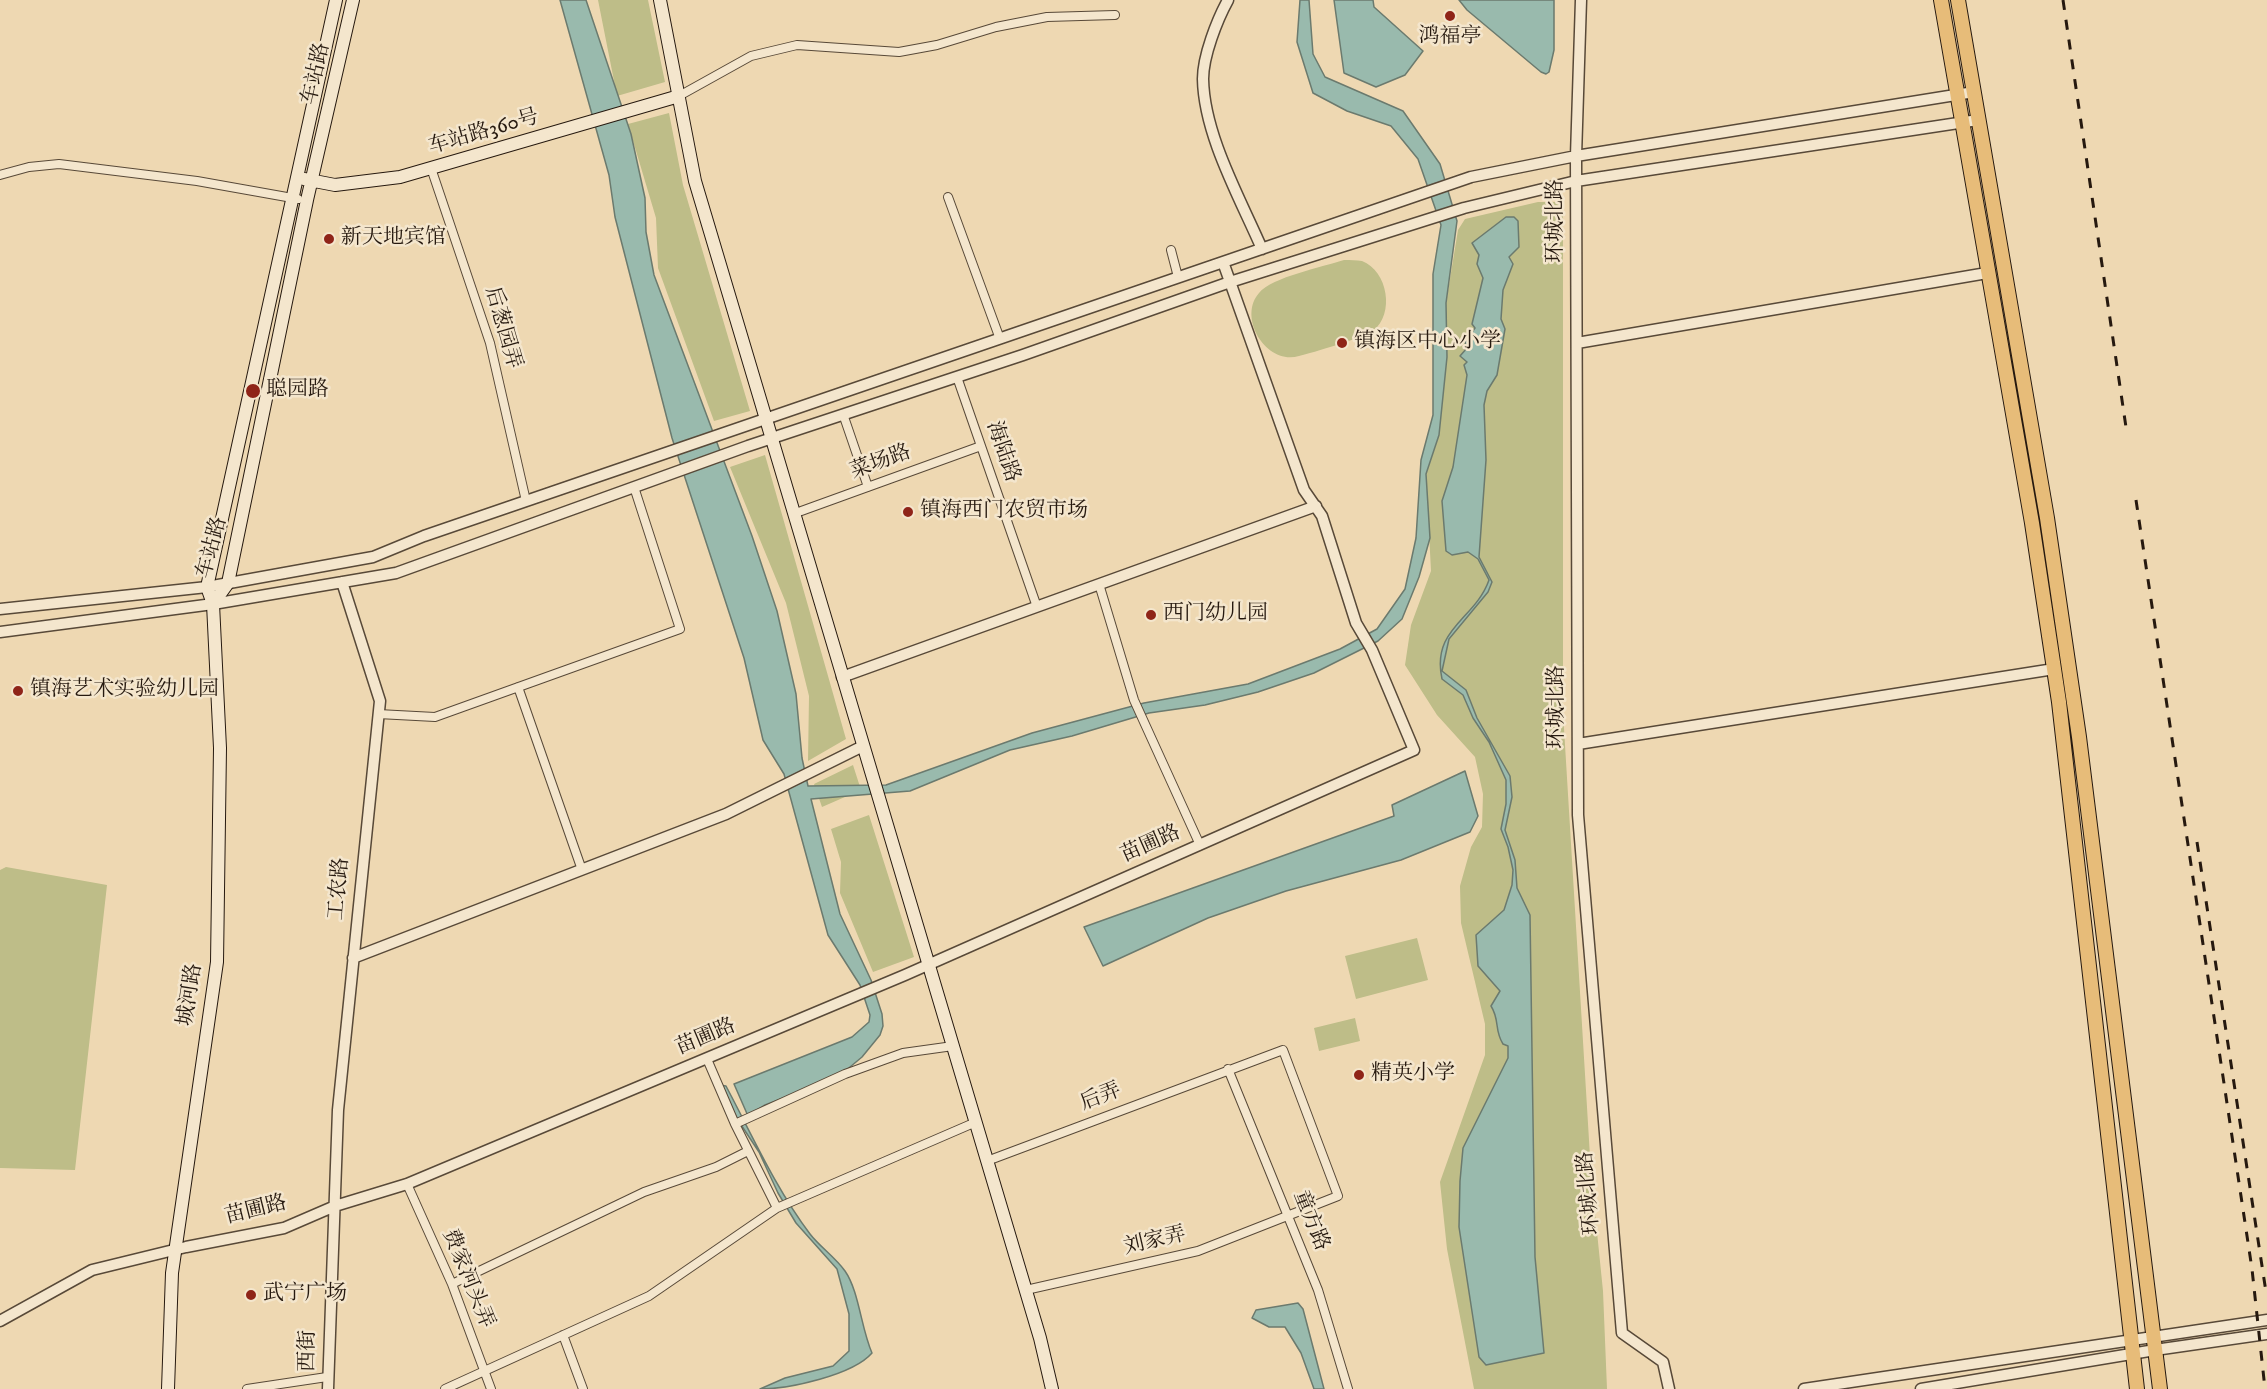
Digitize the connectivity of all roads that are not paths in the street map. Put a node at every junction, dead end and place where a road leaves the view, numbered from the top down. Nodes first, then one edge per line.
1 (336, 0) edge
2 (353, 0) edge
3 (660, 0) edge
4 (1228, 0) edge
5 (1581, 0) edge
6 (1941, 0) edge
7 (1958, 0) edge
8 (1114, 15) dead end
9 (1974, 92) junction
10 (1957, 95) junction
11 (679, 96) junction
12 (1978, 120) junction
13 (1961, 123) junction
14 (1576, 156) junction
15 (431, 168) junction
16 (0, 174) edge
17 (297, 178) junction
18 (1576, 181) junction
19 (312, 182) junction
20 (948, 197) dead end
21 (291, 198) junction
22 (307, 200) junction
23 (1262, 249) junction
24 (1170, 250) dead end
25 (1223, 262) junction
26 (1987, 273) junction
27 (1178, 277) junction
28 (1230, 282) junction
29 (1000, 339) junction
30 (1577, 344) junction
31 (957, 377) junction
32 (843, 414) junction
33 (765, 419) junction
34 (771, 440) junction
35 (981, 446) junction
36 (634, 487) junction
37 (868, 487) junction
38 (526, 501) junction
39 (1317, 506) junction
40 (793, 514) junction
41 (342, 582) junction
42 (228, 583) junction
43 (1099, 584) junction
44 (207, 587) junction
45 (213, 604) junction
46 (1037, 607) junction
47 (0, 609) edge
48 (0, 632) edge
49 (2054, 669) junction
50 (842, 677) junction
51 (518, 687) junction
52 (378, 714) junction
53 (1578, 744) junction
54 (863, 746) junction
55 (1200, 845) junction
56 (582, 870) junction
57 (353, 958) junction
58 (929, 964) junction
59 (953, 1046) junction
60 (707, 1059) junction
61 (1228, 1069) junction
62 (975, 1122) junction
63 (735, 1124) junction
64 (748, 1151) junction
65 (987, 1161) junction
66 (407, 1184) junction
67 (335, 1206) junction
68 (777, 1208) junction
69 (1289, 1216) junction
70 (177, 1250) junction
71 (452, 1284) junction
72 (1026, 1290) junction
73 (2267, 1320) edge
74 (0, 1321) edge
75 (2267, 1334) edge
76 (563, 1335) junction
77 (2132, 1339) junction
78 (2153, 1343) junction
79 (2132, 1355) junction
80 (484, 1371) junction
81 (327, 1377) junction
82 (168, 1389) edge
83 (247, 1389) edge
84 (328, 1389) edge
85 (445, 1389) edge
86 (491, 1389) edge
87 (583, 1389) edge
88 (1052, 1389) edge
89 (1348, 1389) edge
90 (1669, 1389) edge
91 (1804, 1389) edge
92 (1921, 1389) edge
93 (2137, 1389) edge
94 (2160, 1389) edge

1 - 17 main road, 车站路
2 - 19 main road, 车站路
3 - 11 main road
4 - 23 street
5 - 14 street, 环城北路
6 - 10 main road
7 - 9 main road
8 - 11 street
9 - 10 street
9 - 12 main road
10 - 13 main road
10 - 14 street
11 - 15 main road, 车站路360号
11 - 33 main road
12 - 13 street
12 - 78 main road
13 - 18 street
13 - 26 main road
14 - 18 street, 环城北路
14 - 23 street
15 - 19 main road, 车站路360号
15 - 38 street, 后葱园弄
16 - 21 street
17 - 19 main road, 车站路360号
17 - 21 main road, 车站路
18 - 28 street
18 - 30 street, 环城北路
19 - 22 main road, 车站路
20 - 29 street
21 - 22 street
21 - 44 main road, 车站路
22 - 42 main road, 车站路
23 - 25 street
24 - 27 street
25 - 27 street
25 - 28 street
26 - 30 street
26 - 49 main road
27 - 29 street
28 - 31 street
28 - 39 street
29 - 33 street
30 - 53 street, 环城北路
31 - 32 street
31 - 35 street, 海陆路
32 - 34 street
32 - 37 street
33 - 34 main road
33 - 38 street
34 - 36 street
34 - 40 main road
35 - 37 street, 菜场路
35 - 46 street, 海陆路
36 - 41 street
36 - 51 street
37 - 40 street, 菜场路
38 - 42 street
39 - 43 street
39 - 55 street, 苗圃路
40 - 50 main road
41 - 45 street
41 - 52 street, 工农路
42 - 44 street
42 - 45 main road, 车站路
43 - 46 street
43 - 55 street
44 - 45 main road, 车站路
44 - 47 street
45 - 48 street
45 - 70 main road, 城河路
46 - 50 street
49 - 53 street
49 - 77 main road
50 - 54 main road
51 - 52 street
51 - 56 street
52 - 57 street, 工农路
53 - 90 street, 环城北路
54 - 56 street
54 - 58 main road
55 - 58 street, 苗圃路
56 - 57 street
57 - 67 street, 工农路
58 - 59 main road
58 - 60 street, 苗圃路
59 - 62 main road
59 - 63 street
60 - 63 street
60 - 66 street, 苗圃路
61 - 65 street, 后弄
61 - 69 street, 童方路
61 - 69 street, 后弄
62 - 65 main road
62 - 68 street
63 - 64 street
64 - 68 street
64 - 71 street
65 - 72 main road
66 - 67 street, 苗圃路
66 - 71 street, 费家河头弄
67 - 70 street, 苗圃路
67 - 81 street, 西街
68 - 76 street
69 - 72 street, 刘家弄
69 - 89 street, 童方路
70 - 74 street, 苗圃路
70 - 82 main road, 城河路
71 - 80 street, 费家河头弄
72 - 88 main road
73 - 78 street
75 - 78 street
76 - 80 street
76 - 87 street
77 - 78 street
77 - 79 main road
77 - 91 street
78 - 79 street
78 - 94 main road
79 - 92 street
79 - 93 main road
80 - 85 street
80 - 86 street, 费家河头弄
81 - 83 street
81 - 84 street, 西街

